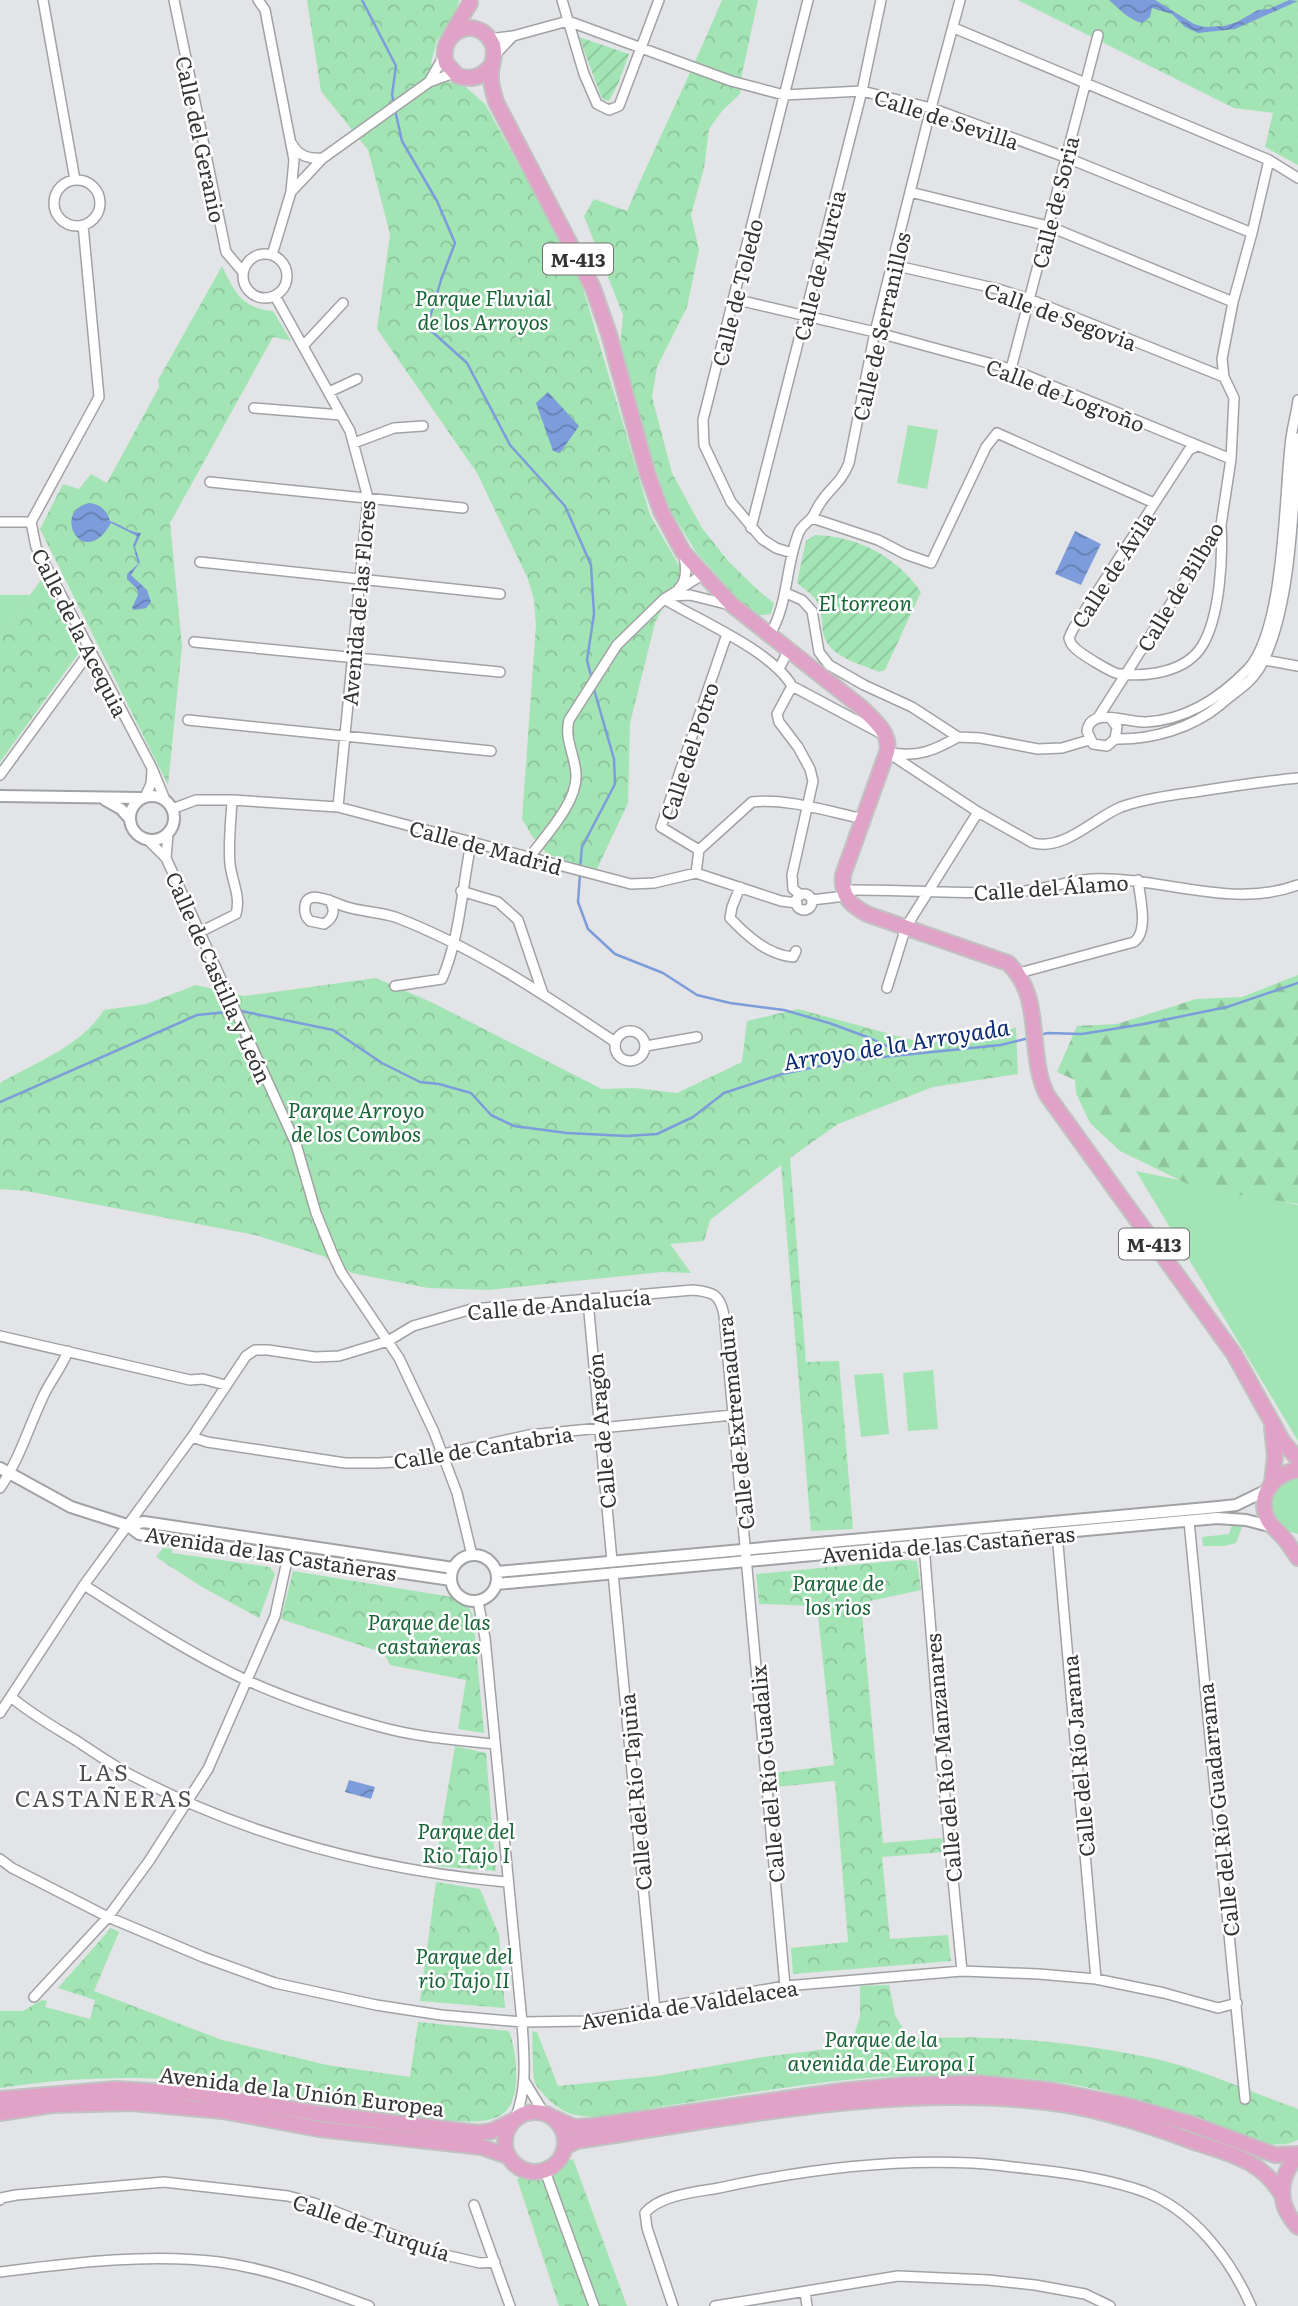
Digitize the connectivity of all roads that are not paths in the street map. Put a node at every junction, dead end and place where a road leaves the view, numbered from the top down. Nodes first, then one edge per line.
1 (43, 0) edge
2 (174, 0) edge
3 (258, 0) edge
4 (562, 0) edge
5 (659, 0) edge
6 (808, 0) edge
7 (881, 0) edge
8 (960, 0) edge
9 (470, 1) edge
10 (568, 21) junction
11 (954, 28) junction
12 (1098, 35) dead end
13 (486, 36) junction
14 (513, 36) junction
15 (448, 40) junction
16 (640, 48) junction
17 (444, 57) junction
18 (493, 60) junction
19 (454, 73) junction
20 (468, 79) junction
21 (429, 82) junction
22 (1086, 83) junction
23 (862, 91) junction
24 (784, 95) junction
25 (496, 102) junction
26 (931, 108) junction
27 (290, 140) junction
28 (1065, 157) junction
29 (323, 158) junction
30 (1269, 160) junction
31 (1298, 178) edge
32 (75, 180) junction
33 (291, 192) junction
34 (910, 192) junction
35 (83, 225) junction
36 (1048, 226) junction
37 (1252, 233) junction
38 (272, 255) junction
39 (893, 265) junction
40 (243, 272) junction
41 (275, 296) junction
42 (734, 299) junction
43 (1029, 299) junction
44 (1233, 302) junction
45 (343, 303) dead end
46 (804, 317) junction
47 (875, 332) junction
48 (303, 346) junction
49 (1011, 369) junction
50 (1224, 377) junction
51 (357, 379) dead end
52 (329, 392) junction
53 (1298, 400) edge
54 (254, 408) dead end
55 (341, 415) junction
56 (1297, 418) edge
57 (423, 426) dead end
58 (1298, 437) edge
59 (354, 443) junction
60 (1196, 446) junction
61 (1231, 459) junction
62 (211, 482) dead end
63 (368, 498) junction
64 (1154, 503) junction
65 (463, 508) dead end
66 (812, 518) junction
67 (0, 522) edge
68 (32, 522) junction
69 (1221, 525) junction
70 (751, 528) junction
71 (1289, 544) edge
72 (683, 552) junction
73 (792, 552) junction
74 (200, 562) dead end
75 (362, 578) junction
76 (705, 578) junction
77 (786, 593) junction
78 (500, 594) dead end
79 (690, 595) junction
80 (667, 598) junction
81 (732, 606) junction
82 (727, 634) junction
83 (769, 636) junction
84 (194, 642) dead end
85 (91, 650) junction
86 (789, 651) junction
87 (354, 657) junction
88 (1259, 659) junction
89 (1298, 666) edge
90 (779, 669) junction
91 (499, 671) dead end
92 (1125, 674) junction
93 (792, 686) junction
94 (1099, 716) junction
95 (1111, 719) junction
96 (188, 720) dead end
97 (345, 735) junction
98 (886, 737) junction
99 (958, 737) junction
100 (1115, 739) junction
101 (1089, 740) junction
102 (491, 751) dead end
103 (887, 752) junction
104 (152, 768) junction
105 (0, 775) edge
106 (1298, 778) edge
107 (0, 796) edge
108 (99, 797) junction
109 (143, 798) junction
110 (232, 800) junction
111 (168, 804) junction
112 (338, 807) junction
113 (806, 807) junction
114 (978, 812) junction
115 (129, 818) junction
116 (865, 819) junction
117 (168, 834) junction
118 (148, 840) junction
119 (471, 843) junction
120 (699, 850) junction
121 (166, 858) junction
122 (528, 858) junction
123 (696, 873) junction
124 (1138, 880) junction
125 (1298, 885) edge
126 (740, 887) junction
127 (461, 891) junction
128 (928, 891) junction
129 (844, 893) junction
130 (799, 899) junction
131 (329, 900) junction
132 (357, 909) junction
133 (328, 921) junction
134 (906, 927) junction
135 (200, 932) junction
136 (455, 944) junction
137 (796, 951) dead end
138 (1019, 973) junction
139 (395, 986) dead end
140 (887, 988) dead end
141 (543, 993) junction
142 (697, 1037) dead end
143 (615, 1042) junction
144 (646, 1046) junction
145 (709, 1292) joint
146 (588, 1301) junction
147 (0, 1336) edge
148 (388, 1341) junction
149 (68, 1351) junction
150 (225, 1385) junction
151 (733, 1415) junction
152 (1270, 1420) junction
153 (600, 1428) junction
154 (192, 1437) junction
155 (443, 1453) junction
156 (1298, 1459) edge
157 (1298, 1470) edge
158 (5, 1471) edge
159 (1270, 1486) junction
160 (0, 1488) edge
161 (1189, 1521) junction
162 (127, 1525) junction
163 (1277, 1531) junction
164 (1057, 1533) junction
165 (1298, 1539) edge
166 (924, 1545) junction
167 (472, 1555) junction
168 (747, 1555) junction
169 (288, 1556) junction
170 (1298, 1558) edge
171 (612, 1561) junction
172 (453, 1568) junction
173 (497, 1572) junction
174 (613, 1573) junction
175 (451, 1580) junction
176 (496, 1584) junction
177 (84, 1585) junction
178 (478, 1601) junction
179 (247, 1680) junction
180 (11, 1697) junction
181 (0, 1713) edge
182 (494, 1744) junction
183 (188, 1802) junction
184 (0, 1859) edge
185 (506, 1882) junction
186 (108, 1917) junction
187 (962, 1971) junction
188 (1097, 1979) junction
189 (785, 1986) junction
190 (34, 1997) dead end
191 (1237, 2003) junction
192 (655, 2011) junction
193 (522, 2022) junction
194 (525, 2082) junction
195 (0, 2099) edge
196 (1245, 2099) dead end
197 (0, 2113) edge
198 (549, 2116) junction
199 (514, 2120) junction
200 (565, 2147) junction
201 (1298, 2155) edge
202 (508, 2156) junction
203 (545, 2171) junction
204 (1282, 2195) junction
205 (0, 2200) edge
206 (474, 2205) dead end
207 (1298, 2227) edge
208 (495, 2262) junction
209 (0, 2272) edge
210 (805, 2292) junction
211 (369, 2306) edge
212 (510, 2306) edge
213 (594, 2306) edge
214 (673, 2306) edge
215 (715, 2306) edge
216 (807, 2306) edge
217 (1110, 2306) edge
218 (1251, 2306) edge

1 - 32 street
2 - 40 street, Calle del Geranio
3 - 27 street
4 - 10 street
5 - 16 street
6 - 24 street, Calle de Toledo
7 - 23 street, Calle de Murcia
8 - 11 street, Calle de Serranillos
9 - 13 main road, M-413
9 - 15 main road, M-413
10 - 14 street
10 - 16 street, Calle de Sevilla
10 - 16 street
11 - 22 street
11 - 26 street, Calle de Serranillos
12 - 22 street, Calle de Soria
13 - 14 street
13 - 15 main road
13 - 18 main road, M-413
14 - 18 street
15 - 17 main road, M-413
16 - 24 street, Calle de Sevilla
17 - 19 main road
17 - 21 street
18 - 20 main road
18 - 25 main road, M-413
19 - 20 main road, M-413
19 - 21 street
20 - 25 main road, M-413
21 - 29 street
22 - 28 street, Calle de Soria
22 - 30 street
23 - 24 street, Calle de Sevilla
23 - 26 street, Calle de Sevilla
23 - 46 street, Calle de Murcia
24 - 42 street, Calle de Toledo
25 - 72 main road, M-413
26 - 28 street, Calle de Sevilla
26 - 34 street, Calle de Serranillos
27 - 29 street
27 - 33 street
28 - 36 street, Calle de Soria
28 - 37 street, Calle de Sevilla
29 - 33 street
30 - 31 street
30 - 37 street, Calle de Bilbao
32 - 35 street
32 - 35 street
33 - 38 street
34 - 36 street
34 - 39 street, Calle de Serranillos
35 - 68 street
36 - 43 street, Calle de Soria
36 - 44 street
37 - 44 street, Calle de Bilbao
38 - 40 street
38 - 41 street
39 - 43 street, Calle de Segovia
39 - 47 street, Calle de Serranillos
40 - 41 street
41 - 48 street, Avenida de las Flores
42 - 46 street, Calle de Logroño
42 - 70 street, Calle de Toledo
43 - 49 street, Calle de Soria
43 - 50 street, Calle de Segovia
44 - 50 street, Calle de Bilbao
45 - 48 street
46 - 47 street, Calle de Logroño
46 - 70 street, Calle de Murcia
47 - 49 street, Calle de Logroño
47 - 66 street, Calle de Serranillos
48 - 52 street, Avenida de las Flores
49 - 60 street, Calle de Logroño
50 - 61 street, Calle de Bilbao
51 - 52 street
52 - 55 street, Avenida de las Flores
53 - 56 street
54 - 55 street
55 - 59 street, Avenida de las Flores
56 - 58 street
56 - 71 street
57 - 59 street
58 - 71 street
59 - 63 street, Avenida de las Flores
60 - 61 street, Calle de Logroño
60 - 64 street, Calle de Ávila
61 - 69 street, Calle de Bilbao
62 - 63 street
63 - 65 street
63 - 75 street, Avenida de las Flores
64 - 66 street
64 - 92 street, Calle de Ávila
66 - 73 street, Calle de Serranillos
67 - 68 street, Calle de la Acequia
68 - 85 street, Calle de la Acequia
69 - 92 street, Calle de Bilbao
69 - 92 street
70 - 73 street, Calle de Toledo
71 - 88 street
72 - 76 main road, M-413
72 - 80 street
73 - 77 street, Calle de Serranillos
74 - 75 street
75 - 78 street
75 - 87 street, Avenida de las Flores
76 - 79 street
76 - 80 street
76 - 81 main road, M-413
77 - 83 street, Calle de Serranillos
77 - 99 street
79 - 80 street
79 - 81 street
80 - 82 street
80 - 122 street
81 - 83 main road, M-413
82 - 90 street
82 - 120 street, Calle del Potro
83 - 86 main road, M-413
84 - 87 street
85 - 104 street, Calle de la Acequia
85 - 105 street
86 - 90 street
86 - 98 main road, M-413
87 - 91 street
87 - 97 street, Avenida de las Flores
88 - 89 street
88 - 95 street
88 - 100 street
90 - 93 street
92 - 94 street, Calle de Bilbao
93 - 98 street
93 - 113 street
94 - 95 street
94 - 101 street
95 - 100 street
96 - 97 street
97 - 102 street
97 - 112 street, Avenida de las Flores
98 - 103 main road
99 - 101 street
99 - 103 street
100 - 101 street
103 - 114 street
103 - 116 main road
104 - 109 street
104 - 111 street, Calle de la Acequia
106 - 114 street
107 - 108 street, Calle de Madrid
108 - 109 street, Calle de Madrid
108 - 115 street
109 - 111 street, Calle de Madrid
109 - 115 street
110 - 111 street, Calle de Madrid
110 - 112 street, Calle de Madrid
110 - 135 street
111 - 117 street
112 - 119 street, Calle de Madrid
113 - 116 street
113 - 120 street
113 - 130 street
114 - 128 street
115 - 118 street
116 - 129 main road
117 - 118 street
117 - 121 street, Calle de Castilla y León
118 - 121 street, Calle de Castilla y León
119 - 122 street, Calle de Madrid
119 - 127 street
120 - 123 street
121 - 135 street, Calle de Castilla y León
122 - 123 street, Calle de Madrid
123 - 126 street
124 - 125 street, Calle del Álamo
124 - 128 street, Calle del Álamo
124 - 138 street
126 - 130 street
126 - 137 street
127 - 136 street
127 - 141 street
128 - 129 street, Calle del Álamo
128 - 134 street
129 - 130 street, Calle del Álamo
129 - 134 main road
131 - 132 street
131 - 133 street
131 - 133 street
132 - 133 street
132 - 136 street
134 - 138 main road
134 - 140 street
135 - 148 street, Calle de Castilla y León
136 - 139 street
136 - 141 street
138 - 152 main road, M-413
141 - 143 street
142 - 144 street
143 - 144 street
143 - 144 street
145 - 146 street, Calle de Andalucía
145 - 151 street, Calle de Extremadura
146 - 148 street, Calle de Andalucía
146 - 153 street, Calle de Aragón
147 - 149 street
148 - 150 street, Calle de Andalucía
148 - 155 street, Calle de Castilla y León
149 - 150 street
149 - 158 street
150 - 154 street
151 - 153 street, Calle de Cantabria
151 - 168 street, Calle de Extremadura
152 - 156 main road, M-413
152 - 159 main road, M-413
153 - 155 street, Calle de Cantabria
153 - 171 street, Calle de Aragón
154 - 155 street, Calle de Cantabria
154 - 162 street
155 - 167 street, Calle de Castilla y León
157 - 159 main road
158 - 160 street
158 - 162 street
159 - 163 main road, M-413
159 - 168 street, Avenida de las Castañeras
161 - 163 street, Avenida de las Castañeras
161 - 164 street, Avenida de las Castañeras
161 - 191 street, Calle del Río Guadarrama
162 - 169 street, Avenida de las Castañeras
162 - 172 street, Avenida de las Castañeras
162 - 177 street
163 - 165 main road
163 - 170 main road, M-413
164 - 166 street, Avenida de las Castañeras
164 - 188 street, Calle del Río Jarama
166 - 168 street, Avenida de las Castañeras
166 - 187 street, Calle del Río Manzanares
167 - 172 street
167 - 173 street
168 - 171 street, Avenida de las Castañeras
168 - 174 street, Avenida de las Castañeras
168 - 189 street, Calle del Río Guadalix
169 - 175 street, Avenida de las Castañeras
169 - 179 street
171 - 173 street, Avenida de las Castañeras
172 - 175 street
173 - 176 street
174 - 176 street, Avenida de las Castañeras
174 - 192 street, Calle del Río Tajuña
175 - 178 street
176 - 178 street
177 - 179 street
177 - 180 street
178 - 182 street
179 - 182 street
179 - 183 street
180 - 181 street
180 - 183 street
182 - 185 street
183 - 185 street
183 - 186 street
184 - 186 street, Avenida de Valdelacea
185 - 193 street
186 - 190 street
186 - 193 street, Avenida de Valdelacea
187 - 188 street, Avenida de Valdelacea
187 - 189 street, Avenida de Valdelacea
188 - 191 street, Avenida de Valdelacea
189 - 192 street, Avenida de Valdelacea
191 - 196 street, Calle del Río Guadarrama
192 - 193 street, Avenida de Valdelacea
193 - 194 street
194 - 198 street
194 - 199 street
195 - 199 main road, Avenida de la Unión Europea
197 - 202 main road, Avenida de la Unión Europea
198 - 199 main road
198 - 200 main road
198 - 201 main road
199 - 202 main road
200 - 203 main road
200 - 204 main road
201 - 204 main road
202 - 203 main road
203 - 213 street
204 - 207 main road
205 - 208 street, Calle de Turquía
206 - 208 street
208 - 212 street
209 - 211 street
210 - 215 street
210 - 216 street
210 - 217 street
214 - 218 street

